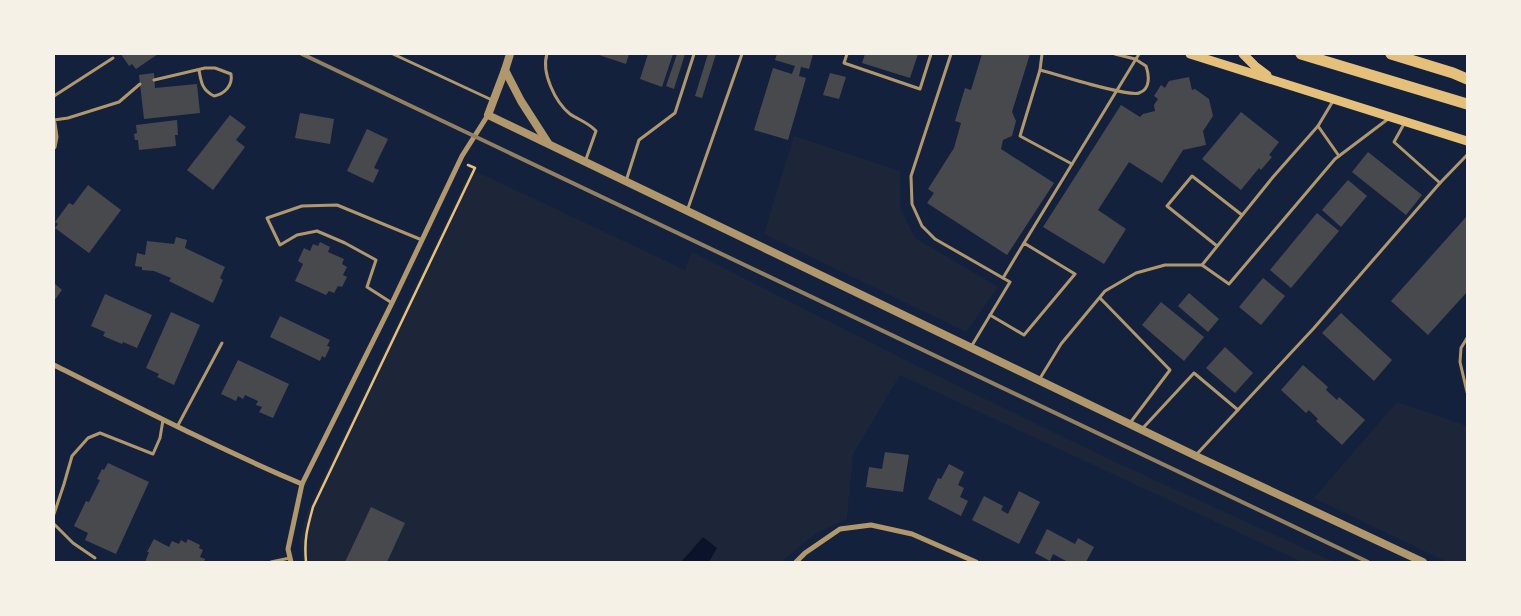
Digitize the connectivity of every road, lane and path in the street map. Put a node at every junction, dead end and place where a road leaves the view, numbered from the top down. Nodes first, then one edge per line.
1 (393, 54) edge
2 (510, 54) edge
3 (547, 54) edge
4 (694, 54) edge
5 (742, 54) edge
6 (847, 54) edge
7 (931, 54) edge
8 (951, 54) edge
9 (1042, 54) edge
10 (1115, 54) edge
11 (1139, 54) edge
12 (1190, 54) edge
13 (1243, 54) edge
14 (1301, 54) edge
15 (1391, 54) edge
16 (113, 58) dead end
17 (1135, 60) junction
18 (199, 70) junction
19 (505, 70) junction
20 (1040, 70) junction
21 (1467, 77) edge
22 (1273, 79) junction
23 (154, 80) dead end
24 (140, 84) dead end
25 (1117, 90) junction
26 (54, 96) edge
27 (494, 100) junction
28 (1334, 100) junction
29 (1467, 104) edge
30 (488, 115) junction
31 (1390, 117) junction
32 (54, 121) edge
33 (1406, 121) junction
34 (1318, 126) junction
35 (1467, 141) edge
36 (549, 145) junction
37 (54, 147) edge
38 (1467, 155) edge
39 (1339, 156) junction
40 (460, 161) junction
41 (586, 162) junction
42 (1072, 164) junction
43 (626, 182) junction
44 (1440, 183) junction
45 (688, 211) junction
46 (1242, 216) junction
47 (422, 240) junction
48 (1024, 243) junction
49 (1217, 246) junction
50 (1202, 265) junction
51 (1003, 278) junction
52 (1100, 298) junction
53 (392, 303) junction
54 (990, 315) junction
55 (1467, 338) edge
56 (222, 343) dead end
57 (972, 347) junction
58 (54, 365) edge
59 (1039, 380) junction
60 (1467, 392) edge
61 (1238, 410) junction
62 (163, 420) junction
63 (1130, 424) junction
64 (177, 427) junction
65 (1142, 430) junction
66 (1196, 456) junction
67 (302, 484) junction
68 (54, 514) edge
69 (54, 524) edge
70 (95, 558) dead end
71 (290, 560) edge
72 (271, 562) edge
73 (306, 562) edge
74 (796, 562) edge
75 (976, 562) edge
76 (1423, 562) edge

1 - 27 lane
2 - 19 street
3 - 41 lane
4 - 43 lane
5 - 45 lane
6 - 7 lane
8 - 51 lane
9 - 20 lane
10 - 17 lane
11 - 17 lane
12 - 22 main road
13 - 22 main road
14 - 29 highway
15 - 21 highway
16 - 26 lane
17 - 25 lane
17 - 25 lane
18 - 18 lane
18 - 23 lane
19 - 27 street
19 - 36 street
20 - 25 lane
20 - 42 lane
22 - 28 main road
24 - 32 lane
25 - 42 lane
27 - 30 street
28 - 31 main road
28 - 34 lane
30 - 36 street
30 - 40 street
31 - 33 main road
31 - 39 lane
32 - 37 street
33 - 35 main road
33 - 44 lane
34 - 39 lane
34 - 46 lane
36 - 41 street
38 - 44 lane
39 - 50 lane
40 - 47 street
40 - 73 path
41 - 43 street
42 - 48 lane
43 - 45 street
44 - 61 lane
45 - 57 street
46 - 49 lane
46 - 49 lane
47 - 53 street
47 - 53 lane
48 - 51 lane
48 - 54 lane
49 - 50 lane
50 - 52 lane
51 - 54 lane
52 - 59 lane
52 - 63 lane
53 - 67 street
54 - 57 lane
55 - 60 lane
56 - 64 lane
57 - 59 street
58 - 62 street
59 - 63 street
61 - 65 lane
61 - 66 lane
62 - 64 street
62 - 68 lane
63 - 65 street
64 - 67 street
65 - 66 street
66 - 76 street
67 - 71 street
69 - 70 lane
71 - 72 lane
74 - 75 street

